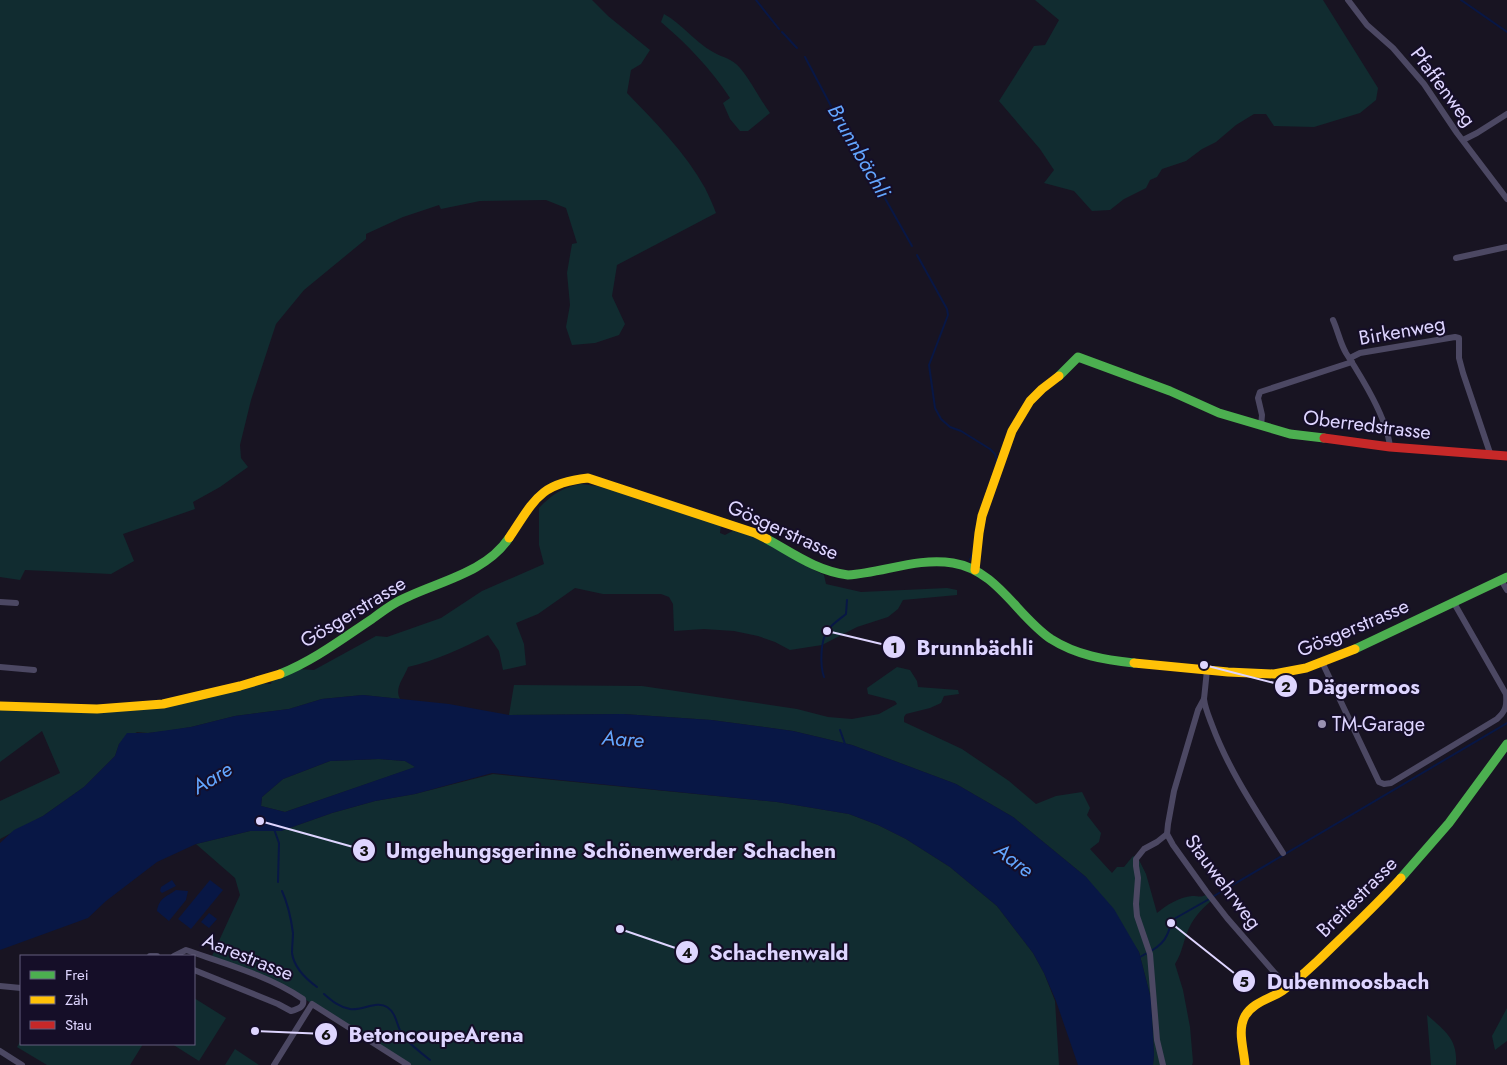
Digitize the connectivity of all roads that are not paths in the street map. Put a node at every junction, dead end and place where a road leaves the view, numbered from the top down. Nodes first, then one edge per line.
1 (1348, 0) edge
2 (1507, 114) edge
3 (1463, 140) junction
4 (1507, 198) edge
5 (1507, 247) edge
6 (1456, 258) dead end
7 (1334, 320) dead end
8 (1351, 360) junction
9 (1261, 426) junction
10 (1390, 447) junction
11 (1491, 456) junction
12 (1507, 456) edge
13 (975, 570) junction
14 (1504, 578) edge
15 (1507, 590) edge
16 (0, 602) edge
17 (1454, 602) junction
18 (16, 603) dead end
19 (1322, 662) junction
20 (0, 667) edge
21 (34, 670) dead end
22 (1207, 670) junction
23 (1204, 700) junction
24 (0, 706) edge
25 (1507, 744) edge
26 (1167, 834) junction
27 (1283, 853) dead end
28 (176, 955) edge
29 (195, 970) edge
30 (0, 986) edge
31 (1287, 987) junction
32 (20, 988) edge
33 (0, 1051) edge
34 (22, 1065) edge
35 (274, 1065) edge
36 (408, 1065) edge
37 (1163, 1065) edge
38 (1245, 1065) edge

1 - 3 street, Pfaffenweg
2 - 3 street
3 - 4 street, Pfaffenweg
5 - 6 street
7 - 8 street
8 - 9 street, Birkenweg
8 - 10 street
8 - 11 street, Birkenweg
9 - 10 main road, Oberredstrasse
9 - 13 main road, Oberredstrasse
10 - 11 main road, Oberredstrasse
11 - 12 main road, Oberredstrasse
13 - 22 main road, Gösgerstrasse
13 - 24 main road, Gösgerstrasse
14 - 15 street
14 - 17 main road, Gösgerstrasse
16 - 18 street
17 - 19 main road, Gösgerstrasse
17 - 19 street
19 - 22 main road, Gösgerstrasse
20 - 21 street
22 - 23 street, Stauwehrweg
23 - 26 street, Stauwehrweg
23 - 27 street
25 - 31 main road, Breitestrasse
26 - 31 street, Stauwehrweg
26 - 37 street
28 - 29 street, Aarestrasse
30 - 32 street
31 - 38 main road, Breitestrasse
33 - 34 street
35 - 36 street

